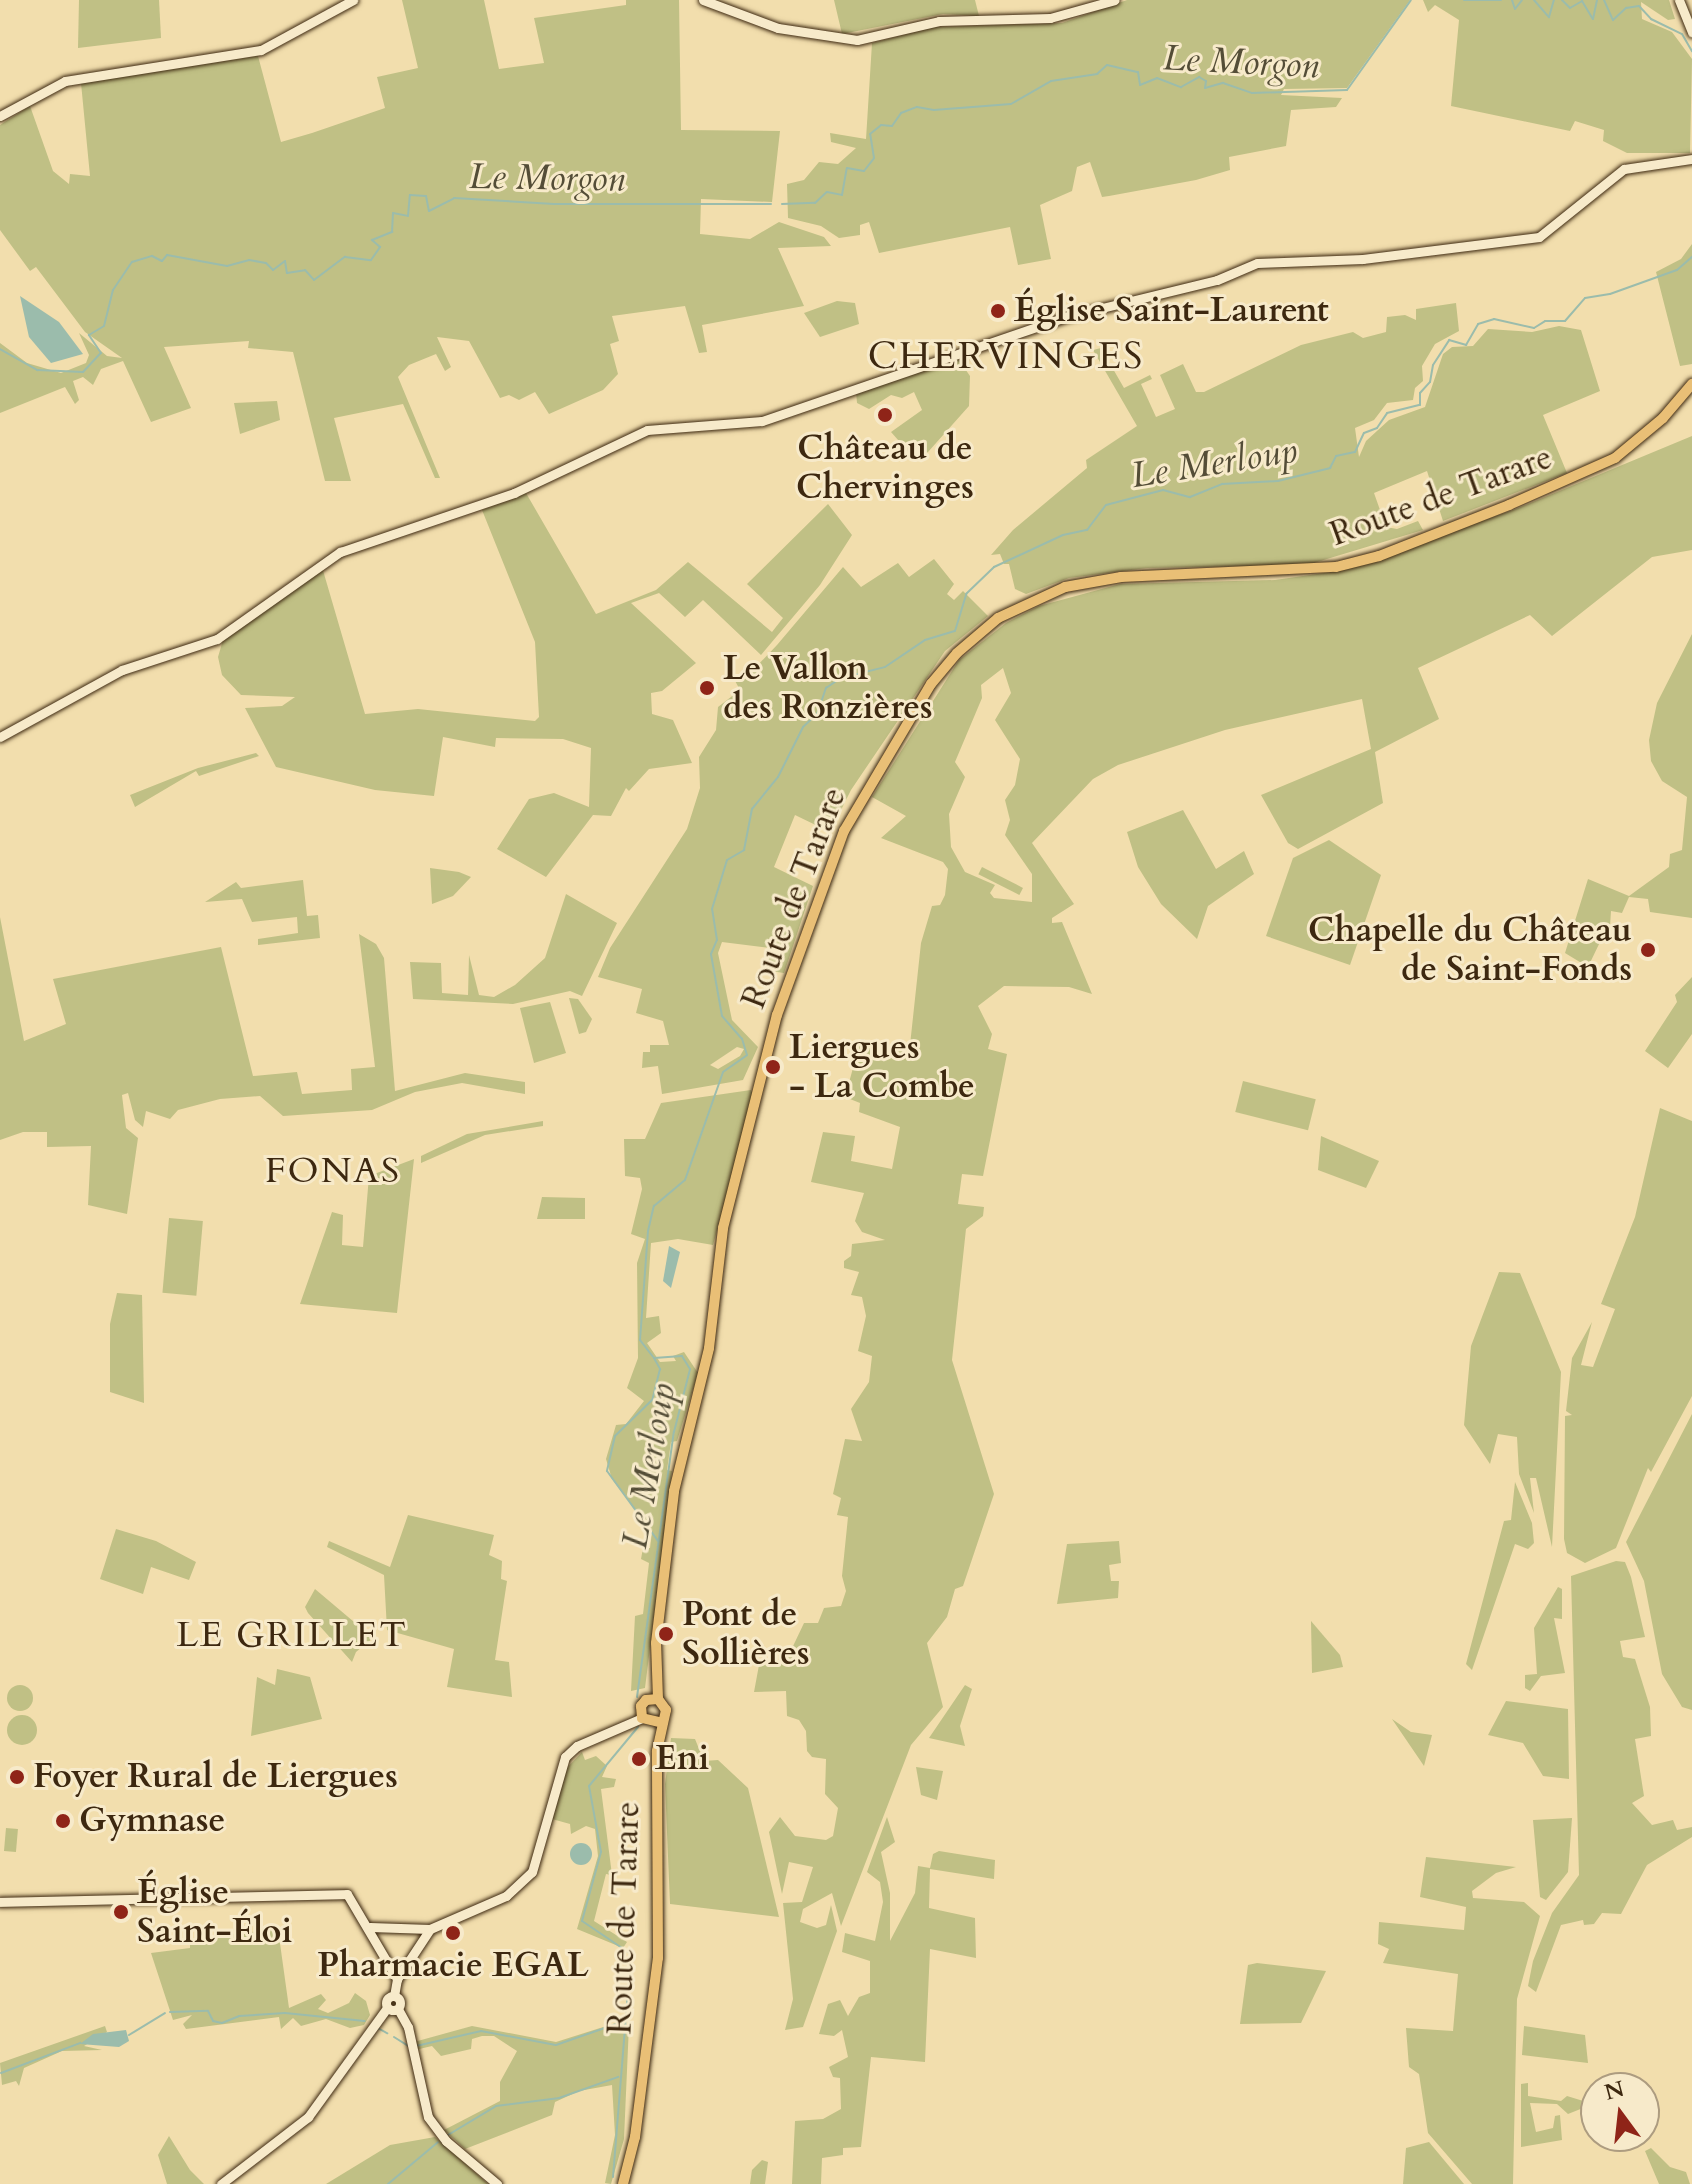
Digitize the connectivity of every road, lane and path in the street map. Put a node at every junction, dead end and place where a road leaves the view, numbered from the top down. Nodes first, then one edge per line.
1 (353, 0) edge
2 (703, 0) edge
3 (1115, 0) edge
4 (1679, 0) edge
5 (1692, 33) edge
6 (0, 116) edge
7 (1692, 159) edge
8 (1692, 384) edge
9 (0, 737) edge
10 (654, 1698) junction
11 (651, 1721) junction
12 (0, 1902) edge
13 (370, 1927) junction
14 (430, 1929) junction
15 (397, 1979) junction
16 (392, 2008) junction
17 (221, 2184) edge
18 (497, 2184) edge
19 (620, 2184) edge

1 - 6 street
2 - 3 street
4 - 5 street
7 - 9 street
8 - 10 main road, Route de Tarare
10 - 11 main road
10 - 11 main road, Route de Tarare
11 - 14 street
11 - 19 main road, Route de Tarare
12 - 13 street
13 - 14 street
13 - 15 street
14 - 15 street
15 - 16 street
16 - 17 street
16 - 18 street

